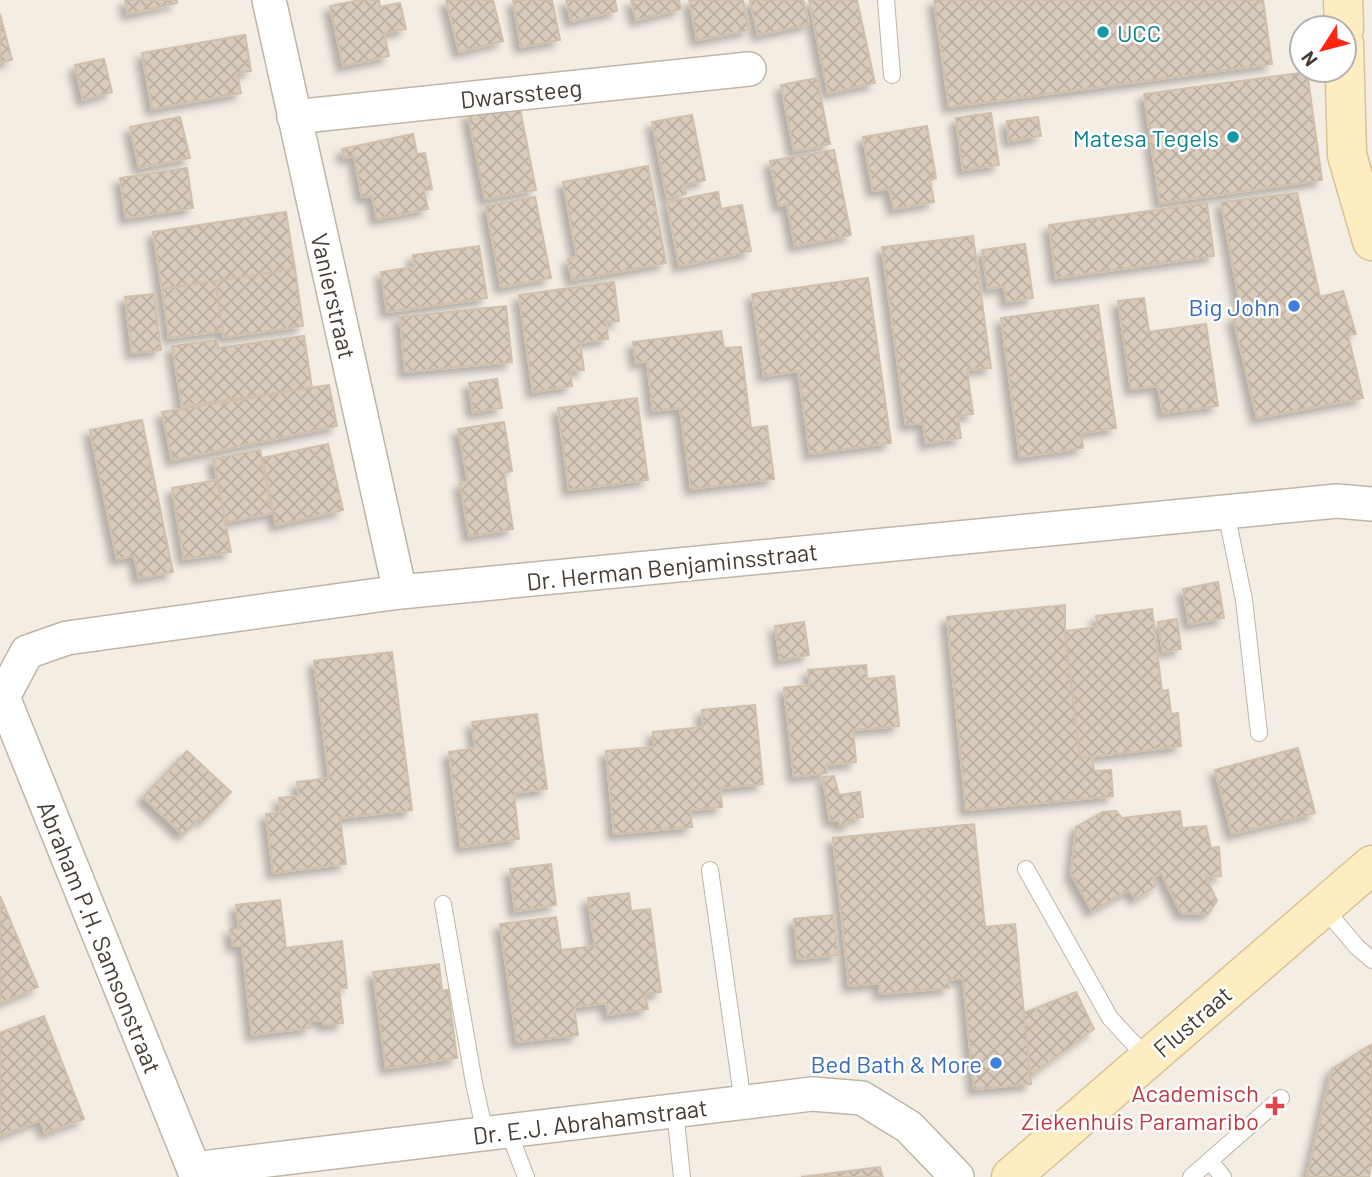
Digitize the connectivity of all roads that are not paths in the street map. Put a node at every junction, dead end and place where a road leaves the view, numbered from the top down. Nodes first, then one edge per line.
1 (269, 0) edge
2 (886, 0) edge
3 (748, 68) dead end
4 (892, 75) dead end
5 (1345, 84) edge
6 (294, 117) junction
7 (1372, 241) edge
8 (1372, 504) edge
9 (1226, 512) junction
10 (400, 592) junction
11 (13, 649) edge
12 (3, 697) joint
13 (1259, 733) dead end
14 (1372, 864) edge
15 (1026, 869) dead end
16 (710, 870) dead end
17 (443, 904) dead end
18 (1323, 907) junction
19 (1372, 960) edge
20 (1148, 1059) junction
21 (1281, 1098) dead end
22 (743, 1103) junction
23 (676, 1111) junction
24 (497, 1132) junction
25 (1210, 1161) junction
26 (195, 1173) edge
27 (526, 1177) edge
28 (682, 1177) edge
29 (957, 1177) edge
30 (1011, 1177) edge
31 (1191, 1177) edge
32 (1223, 1177) edge

1 - 6 street, Vanierstraat
2 - 4 lane
3 - 6 street, Dwarssteeg
5 - 7 street
6 - 10 street, Vanierstraat
8 - 9 street, Dr. Herman Benjaminsstraat
9 - 10 street, Dr. Herman Benjaminsstraat
9 - 13 lane
10 - 11 street, Dr. Herman Benjaminsstraat
11 - 12 street, Dr. Herman Benjaminsstraat
12 - 26 street, Abraham P.H. Samsonstraat
14 - 18 street, Flustraat
15 - 20 lane
16 - 22 lane
17 - 24 lane
18 - 19 lane
18 - 20 street, Flustraat
20 - 30 street, Flustraat
21 - 25 lane
22 - 23 street, Dr. E.J. Abrahamstraat
22 - 29 street, Dr. E.J. Abrahamstraat
23 - 24 street, Dr. E.J. Abrahamstraat
23 - 28 lane
24 - 26 street, Dr. E.J. Abrahamstraat
24 - 27 lane
25 - 31 lane
25 - 32 lane

